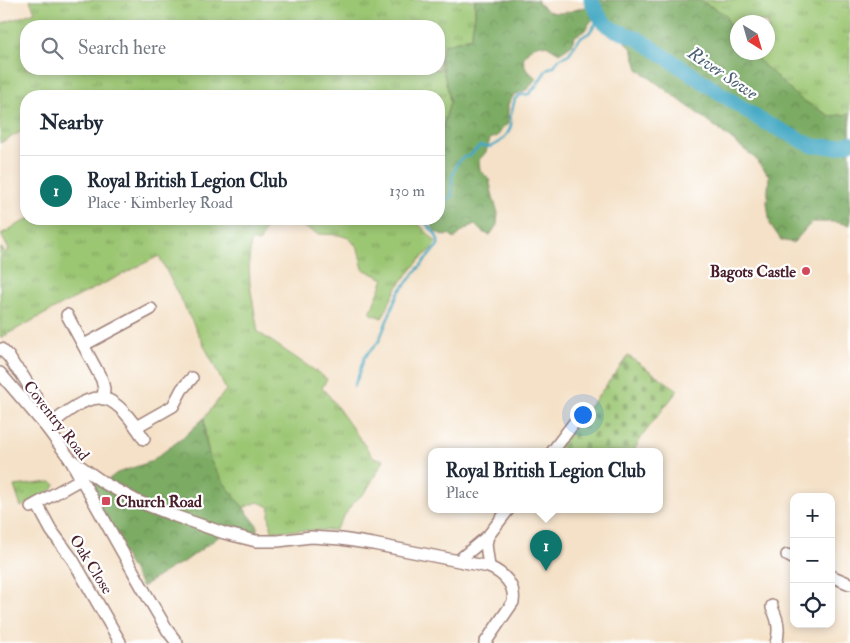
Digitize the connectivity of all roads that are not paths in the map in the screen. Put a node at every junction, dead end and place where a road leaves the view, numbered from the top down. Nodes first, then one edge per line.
1 (151, 308) dead end
2 (67, 315) dead end
3 (84, 345) junction
4 (1, 349) dead end
5 (14, 367) junction
6 (1, 374) edge
7 (192, 378) dead end
8 (37, 399) dead end
9 (103, 399) junction
10 (580, 415) dead end
11 (136, 427) junction
12 (47, 428) junction
13 (144, 439) dead end
14 (555, 448) edge
15 (70, 459) junction
16 (81, 479) junction
17 (506, 513) edge
18 (488, 536) junction
19 (459, 560) junction
20 (489, 567) junction
21 (835, 578) edge
22 (850, 584) edge
23 (772, 606) dead end
24 (120, 642) dead end
25 (177, 643) edge
26 (485, 643) edge
27 (776, 643) edge

1 - 3 street
2 - 3 street
3 - 9 street
4 - 5 street
5 - 6 street
5 - 8 street
6 - 12 street, Coventry Road
7 - 11 street
9 - 11 street
9 - 12 street
10 - 14 street
11 - 13 street
12 - 15 street, Coventry Road
15 - 16 street, Coventry Road
15 - 19 street
16 - 24 street, Oak Close
16 - 25 street, Coventry Road
17 - 18 street
18 - 19 street
18 - 20 street
19 - 20 street
20 - 26 street
21 - 22 street
23 - 27 street

